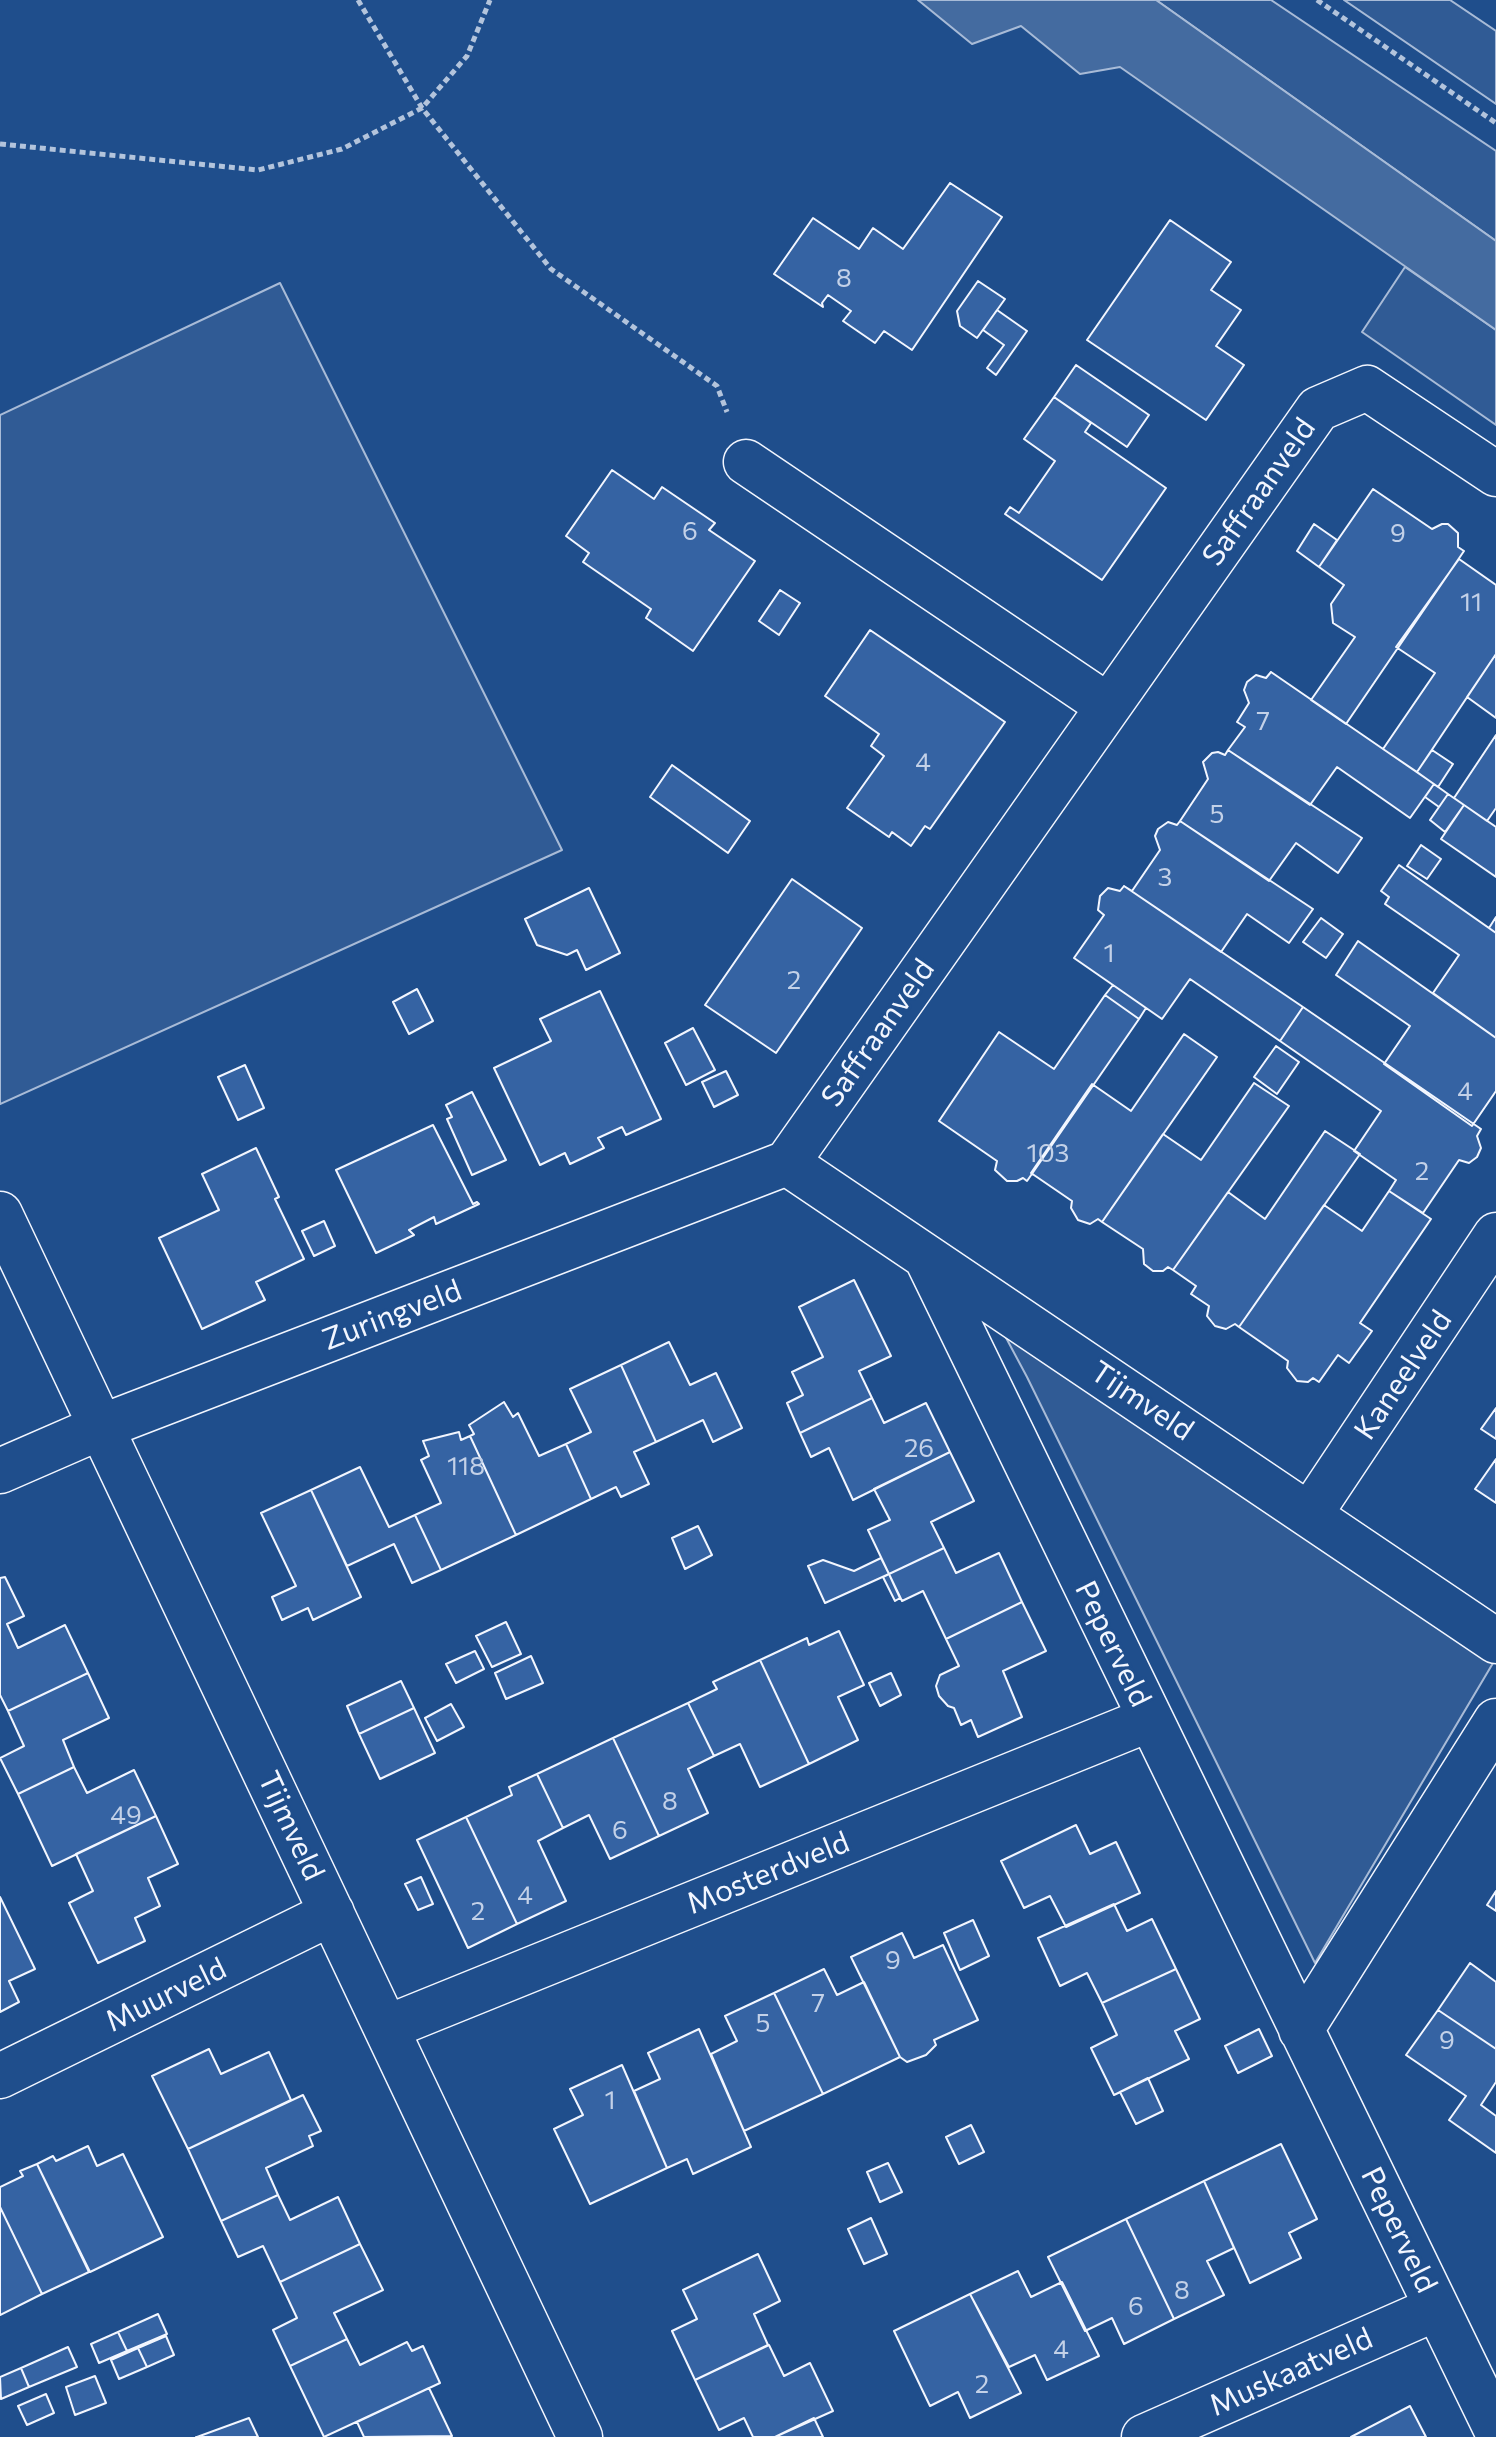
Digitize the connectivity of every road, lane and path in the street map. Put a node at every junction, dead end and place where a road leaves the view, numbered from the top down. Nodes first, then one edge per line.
1 (358, 0) edge
2 (490, 0) edge
3 (1317, 0) edge
4 (422, 108) junction
5 (1496, 123) edge
6 (0, 144) edge
7 (746, 462) joint
8 (1496, 474) edge
9 (1108, 706) junction
10 (787, 1163) junction
11 (0, 1214) edge
12 (1496, 1235) edge
13 (926, 1257) junction
14 (101, 1427) junction
15 (0, 1471) edge
16 (1310, 1514) junction
17 (1496, 1641) edge
18 (1150, 1719) junction
19 (1496, 1721) edge
20 (332, 1913) junction
21 (386, 2028) junction
22 (1301, 2030) junction
23 (0, 2076) edge
24 (1437, 2308) junction
25 (1496, 2429) edge
26 (578, 2436) edge
27 (1144, 2437) edge

1 - 4 path
2 - 4 path
3 - 5 path
4 - 6 path
4 - 7 path
7 - 9 street
8 - 9 street, Saffraanveld
9 - 10 street, Saffraanveld
10 - 13 street, Tijmveld
10 - 14 street, Zuringveld
11 - 14 street, Tijmveld
12 - 16 street, Kaneelveld
13 - 16 street, Tijmveld
13 - 18 street, Peperveld
14 - 15 street, Zuringveld
14 - 20 street, Tijmveld
16 - 17 street, Tijmveld
18 - 21 street, Mosterdveld
18 - 22 street, Peperveld
19 - 22 street
20 - 21 street, Tijmveld
20 - 23 street, Muurveld
21 - 26 street, Tijmveld
22 - 24 street, Peperveld
24 - 25 street, Peperveld
24 - 27 street, Muskaatveld

